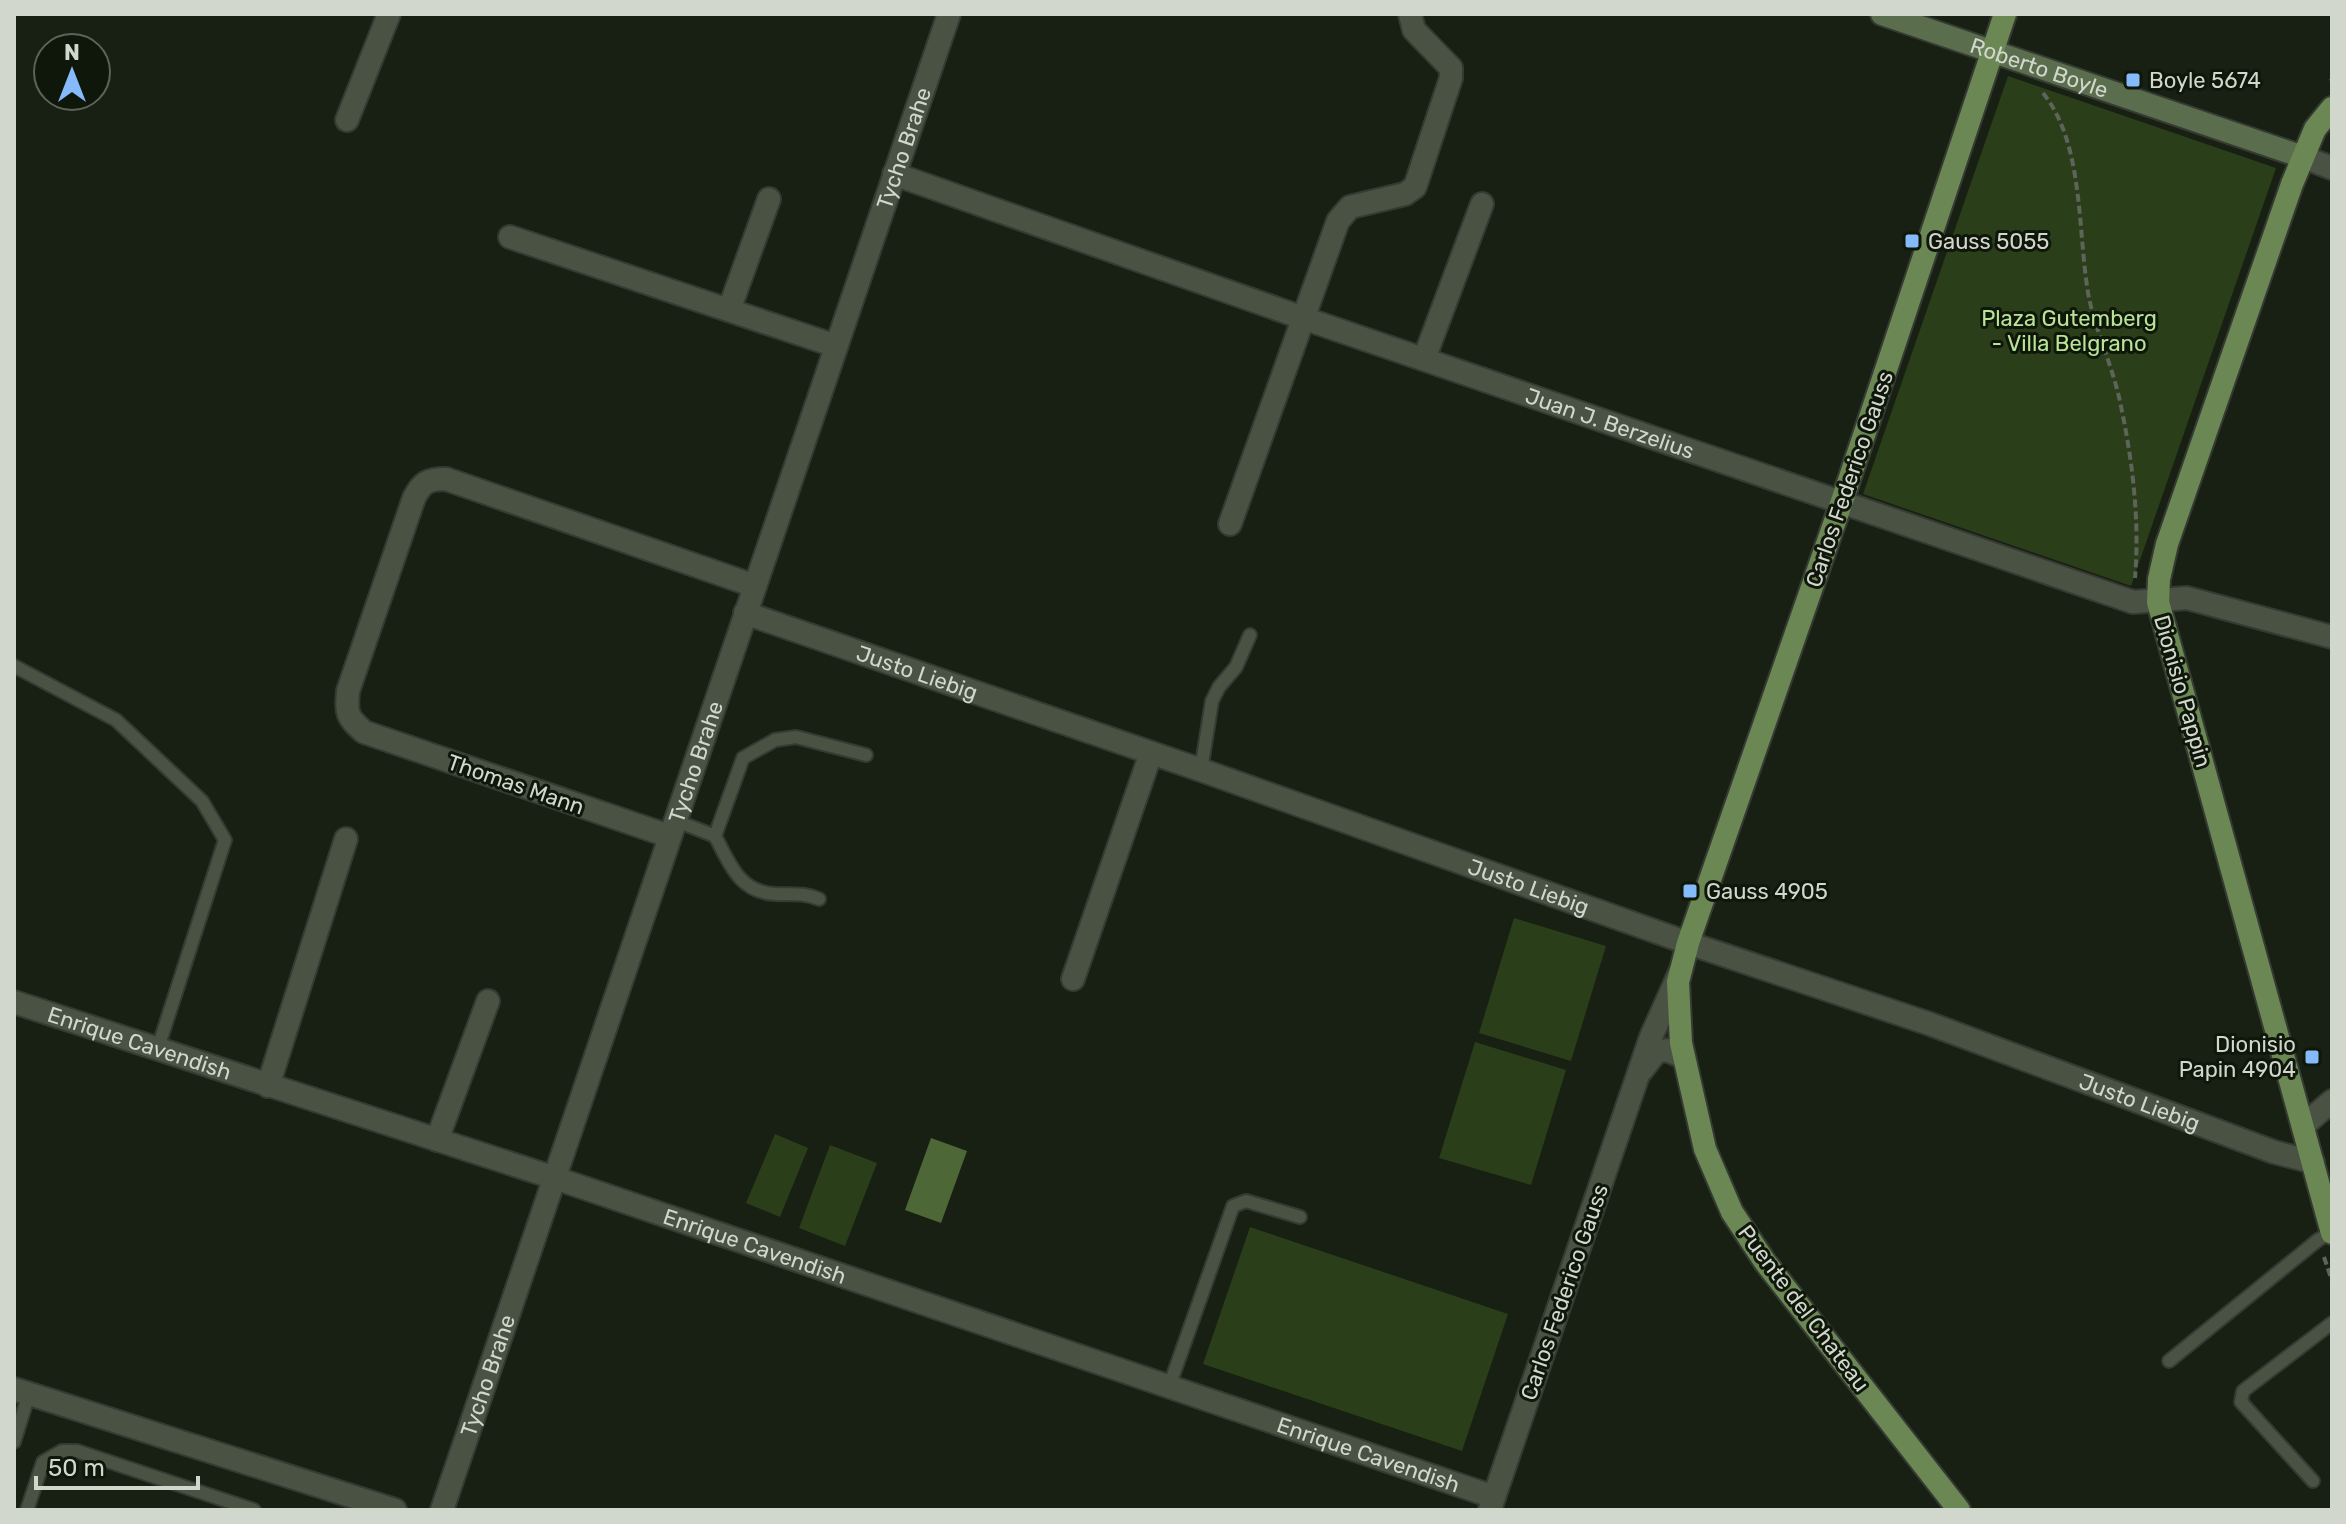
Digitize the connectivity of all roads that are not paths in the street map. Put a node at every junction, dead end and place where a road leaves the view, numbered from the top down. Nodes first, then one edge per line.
1 (389, 14) edge
2 (949, 14) edge
3 (1410, 14) edge
4 (1882, 14) edge
5 (2005, 14) edge
6 (1992, 52) junction
7 (2332, 108) edge
8 (347, 120) dead end
9 (2303, 157) junction
10 (2332, 168) edge
11 (894, 174) junction
12 (769, 199) dead end
13 (1482, 204) dead end
14 (510, 237) dead end
15 (729, 310) junction
16 (1303, 318) junction
17 (836, 346) junction
18 (1424, 359) junction
19 (1842, 501) junction
20 (1230, 524) dead end
21 (755, 586) junction
22 (2158, 602) junction
23 (745, 613) junction
24 (1250, 635) dead end
25 (2332, 637) edge
26 (14, 666) edge
27 (1151, 753) junction
28 (866, 755) dead end
29 (1201, 770) junction
30 (672, 828) junction
31 (715, 836) junction
32 (346, 839) dead end
33 (819, 899) dead end
34 (1688, 943) junction
35 (1681, 970) junction
36 (1073, 979) dead end
37 (488, 1001) dead end
38 (14, 1002) edge
39 (157, 1051) junction
40 (1683, 1057) junction
41 (1639, 1074) junction
42 (268, 1086) junction
43 (2332, 1101) edge
44 (2304, 1125) junction
45 (437, 1140) junction
46 (2313, 1162) junction
47 (555, 1178) junction
48 (1300, 1217) dead end
49 (2332, 1232) edge
50 (2332, 1323) edge
51 (2169, 1361) dead end
52 (1169, 1387) junction
53 (21, 1391) edge
54 (14, 1442) edge
55 (2313, 1481) dead end
56 (1491, 1507) edge
57 (27, 1510) edge
58 (254, 1510) edge
59 (395, 1510) edge
60 (442, 1510) edge
61 (1959, 1510) edge

1 - 8 street
2 - 11 street, Tycho Brahe
3 - 16 street
4 - 6 main road, Roberto Boyle
5 - 6 main road, Carlos Federico Gauss
6 - 9 main road, Roberto Boyle
6 - 19 main road, Carlos Federico Gauss
7 - 9 main road, Dionisio Pappin
9 - 10 street, Roberto Boyle
9 - 22 main road, Dionisio Pappin
11 - 16 street, Juan J. Berzelius
11 - 17 street, Tycho Brahe
12 - 15 street
13 - 18 street
14 - 15 street
15 - 17 street
16 - 18 street, Juan J. Berzelius
16 - 20 street
17 - 21 street, Tycho Brahe
18 - 19 street, Juan J. Berzelius
19 - 22 street, Juan J. Berzelius
19 - 34 main road, Carlos Federico Gauss
21 - 23 street, Tycho Brahe
21 - 30 street, Thomas Mann
22 - 25 street, Juan J. Berzelius
22 - 44 main road, Dionisio Pappin
23 - 27 street, Justo Liebig
23 - 30 street, Tycho Brahe
24 - 29 lane
26 - 39 lane
27 - 29 street, Justo Liebig
27 - 36 street
28 - 31 lane
29 - 34 street, Justo Liebig
30 - 31 lane
30 - 47 street, Tycho Brahe
31 - 33 lane
32 - 42 street
34 - 35 main road, Puente del Chateau
34 - 46 street, Justo Liebig
35 - 40 main road, Puente del Chateau
35 - 41 street, Carlos Federico Gauss
37 - 45 street
38 - 39 street, Enrique Cavendish
39 - 42 street, Enrique Cavendish
40 - 41 street
40 - 61 main road, Puente del Chateau
41 - 56 street, Carlos Federico Gauss
42 - 45 street, Enrique Cavendish
43 - 44 street
44 - 46 main road, Dionisio Pappin
45 - 47 street, Enrique Cavendish
46 - 49 main road, Dionisio Pappin
47 - 52 street, Enrique Cavendish
47 - 60 street, Tycho Brahe
48 - 52 lane
49 - 51 lane
50 - 55 lane
52 - 56 street, Enrique Cavendish
53 - 54 lane
53 - 59 street
57 - 58 lane

